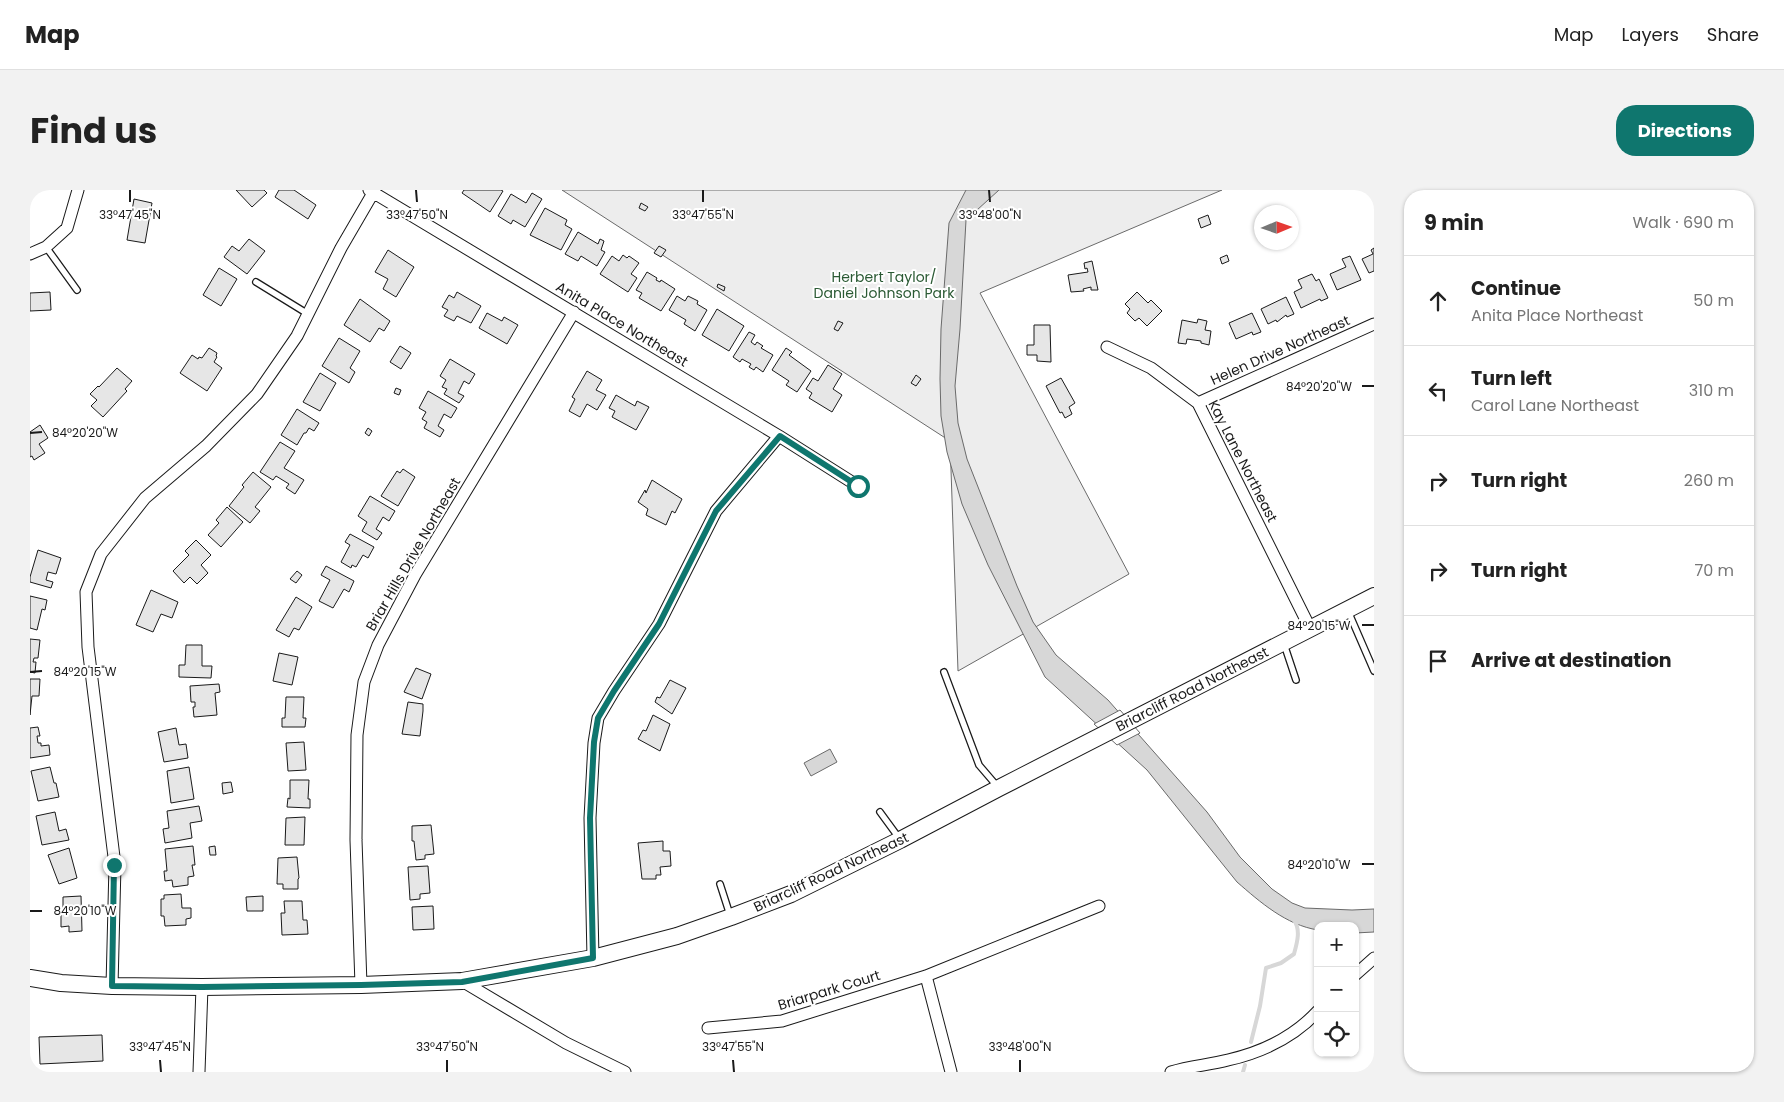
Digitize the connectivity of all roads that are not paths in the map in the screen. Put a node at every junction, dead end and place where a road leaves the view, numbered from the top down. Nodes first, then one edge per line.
1 (78, 190) edge
2 (371, 192) edge
3 (46, 247) junction
4 (30, 254) edge
5 (256, 282) dead end
6 (77, 290) dead end
7 (574, 312) junction
8 (308, 314) junction
9 (1374, 324) edge
10 (1107, 347) dead end
11 (1198, 403) junction
12 (780, 436) junction
13 (858, 486) dead end
14 (1374, 596) edge
15 (1348, 611) junction
16 (1310, 628) junction
17 (1284, 642) junction
18 (1374, 670) edge
19 (944, 672) dead end
20 (1296, 680) dead end
21 (999, 788) junction
22 (880, 812) dead end
23 (900, 840) junction
24 (720, 884) dead end
25 (1099, 906) dead end
26 (731, 917) junction
27 (593, 958) junction
28 (1374, 958) edge
29 (1359, 971) edge
30 (926, 976) junction
31 (30, 978) edge
32 (462, 982) junction
33 (361, 985) junction
34 (112, 986) junction
35 (202, 987) junction
36 (1317, 1012) edge
37 (708, 1028) dead end
38 (198, 1072) edge
39 (625, 1072) edge
40 (950, 1072) edge
41 (1172, 1072) edge

1 - 3 street
2 - 7 street, Anita Place Northeast
2 - 8 street
3 - 4 street
3 - 6 lane
5 - 8 lane
7 - 12 street, Anita Place Northeast
7 - 33 street, Briar Hills Drive Northeast
8 - 34 street
9 - 11 street, Helen Drive Northeast
10 - 11 street, Kay Lane Northeast
11 - 16 street, Kay Lane Northeast
12 - 13 street, Anita Place Northeast
12 - 27 street
14 - 15 main road, Briarcliff Road Northeast
15 - 16 main road, Briarcliff Road Northeast
15 - 18 lane
16 - 17 main road, Briarcliff Road Northeast
17 - 20 lane
17 - 21 main road, Briarcliff Road Northeast
19 - 21 lane
21 - 23 main road, Briarcliff Road Northeast
22 - 23 lane
23 - 26 main road, Briarcliff Road Northeast
24 - 26 lane
25 - 30 street, Briarpark Court
26 - 27 main road, Briarcliff Road Northeast
27 - 32 main road, Briarcliff Road Northeast
28 - 29 street
30 - 37 street, Briarpark Court
30 - 40 street
31 - 34 main road, Briarcliff Road Northeast
32 - 33 main road, Briarcliff Road Northeast
32 - 39 street
33 - 35 main road, Briarcliff Road Northeast
34 - 35 main road, Briarcliff Road Northeast
35 - 38 street
36 - 41 street

